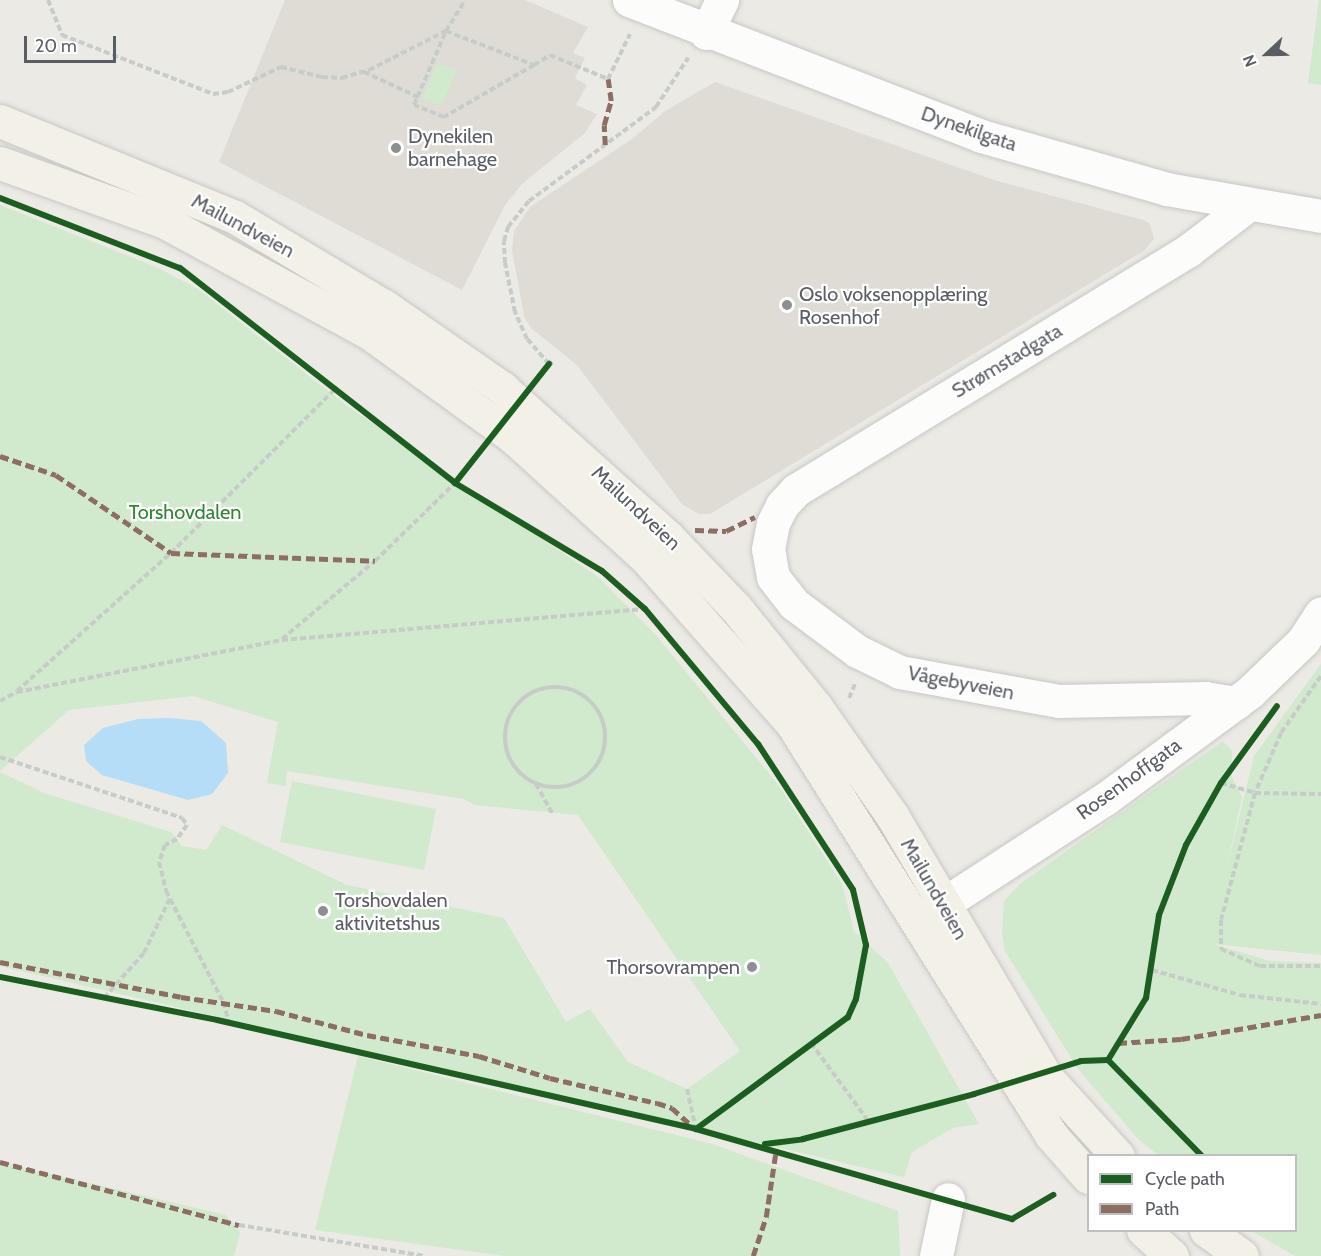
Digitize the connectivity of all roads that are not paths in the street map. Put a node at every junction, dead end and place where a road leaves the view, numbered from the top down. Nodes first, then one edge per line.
1 (722, 0) edge
2 (632, 11) edge
3 (706, 33) junction
4 (0, 121) edge
5 (0, 163) edge
6 (1248, 205) junction
7 (1321, 216) edge
8 (773, 523) joint
9 (1321, 613) edge
10 (1236, 703) junction
11 (929, 913) junction
12 (1117, 1154) edge
13 (1087, 1175) edge
14 (948, 1199) dead end
15 (1145, 1232) edge
16 (1209, 1232) edge
17 (936, 1256) edge
18 (1172, 1256) edge
19 (1242, 1256) edge

1 - 3 street
2 - 3 street, Dynekilgata
3 - 6 street, Dynekilgata
4 - 11 main road, Mailundveien
5 - 11 main road, Mailundveien
6 - 7 street, Dynekilgata
6 - 8 street, Strømstadgata
8 - 10 street, Vågebyveien
9 - 10 street, Rosenhoffgata
10 - 11 street, Rosenhoffgata
11 - 12 main road, Mailundveien
11 - 13 main road, Mailundveien
14 - 17 street
15 - 18 main road
16 - 19 main road

